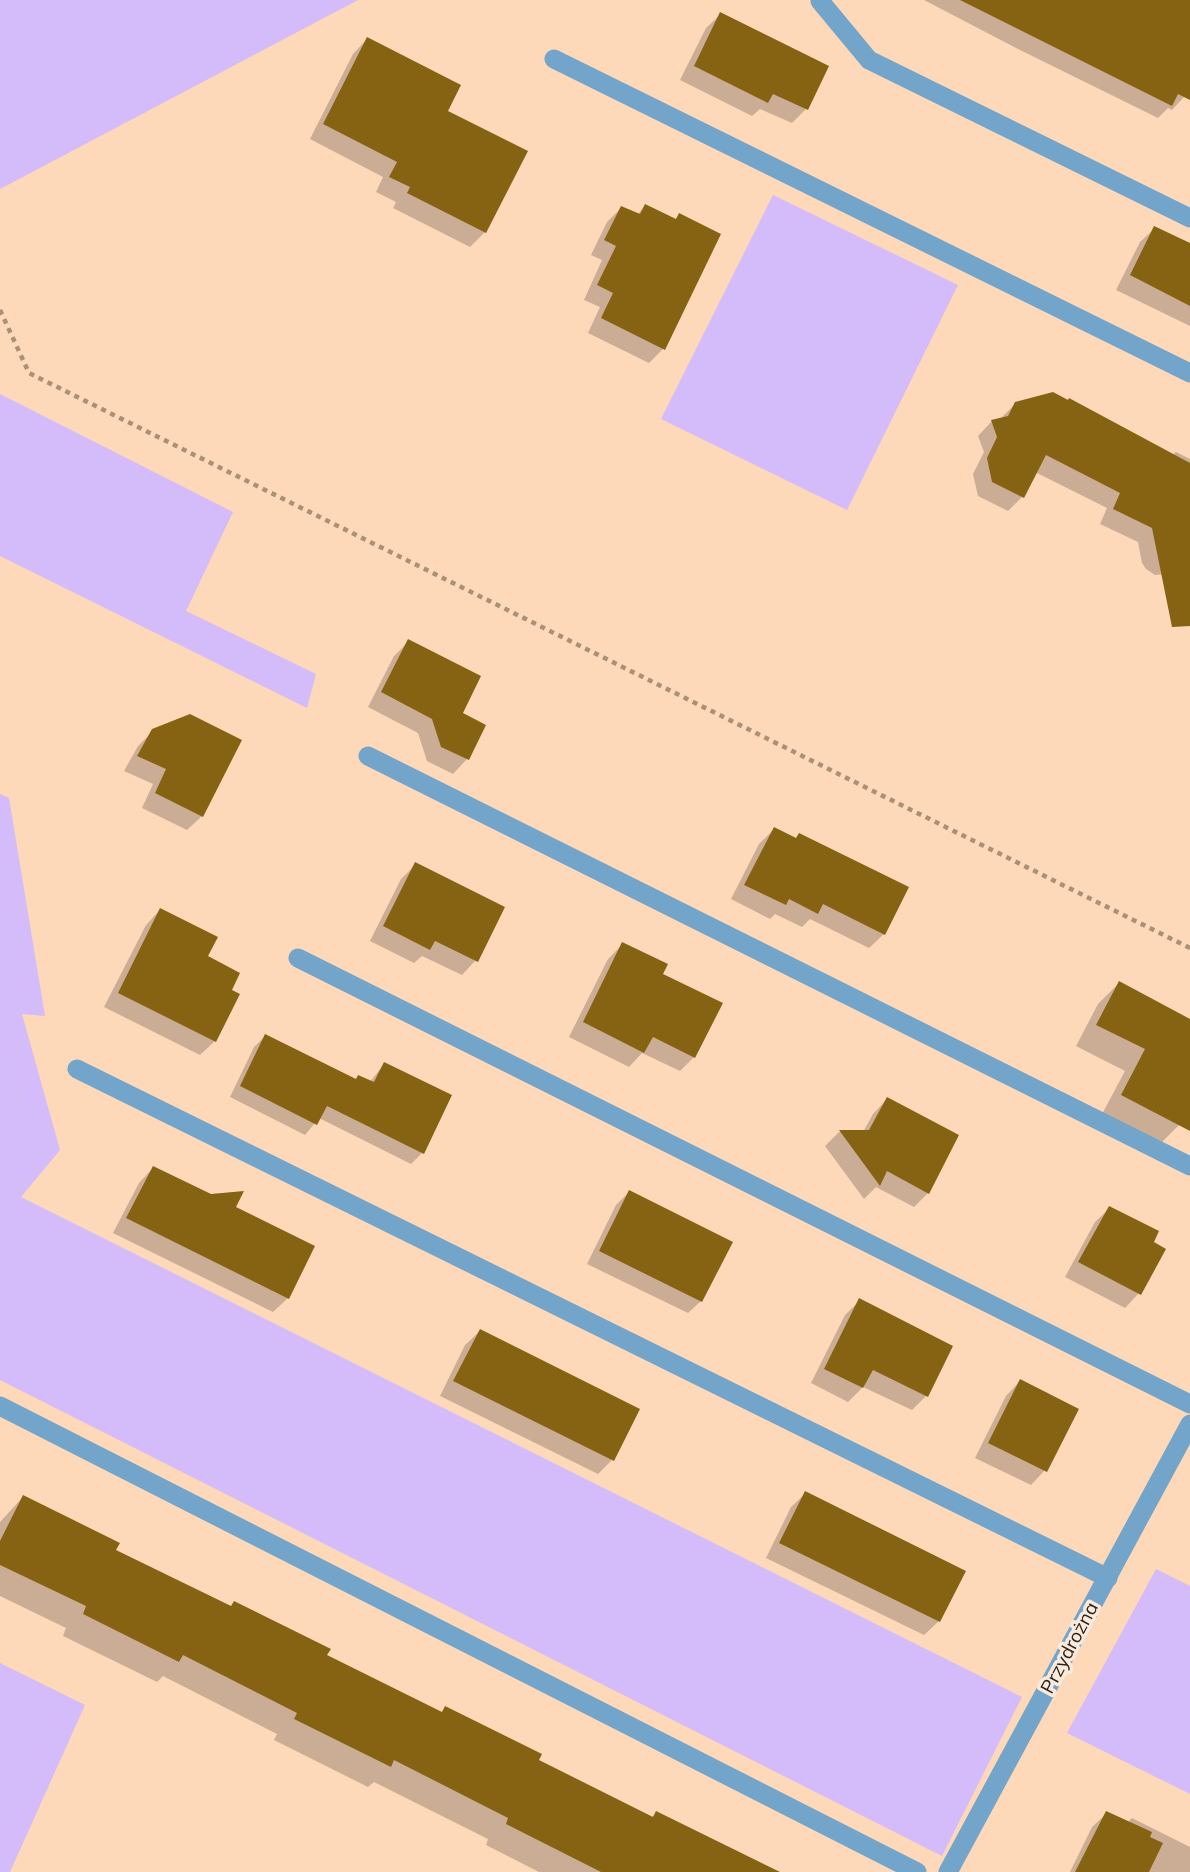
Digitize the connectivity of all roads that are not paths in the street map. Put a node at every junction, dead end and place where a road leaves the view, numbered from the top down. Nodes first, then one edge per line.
1 (820, 1) edge
2 (554, 59) dead end
3 (1190, 218) edge
4 (1190, 373) edge
5 (369, 756) dead end
6 (298, 958) dead end
7 (76, 1069) dead end
8 (1190, 1166) edge
9 (1190, 1404) edge
10 (0, 1406) edge
11 (1190, 1424) edge
12 (1108, 1578) junction
13 (917, 1872) edge
14 (948, 1872) edge

1 - 3 street
2 - 4 street
5 - 8 street
6 - 9 street
7 - 12 street
10 - 13 street
11 - 12 street, Przydrożna
12 - 14 street, Przydrożna

